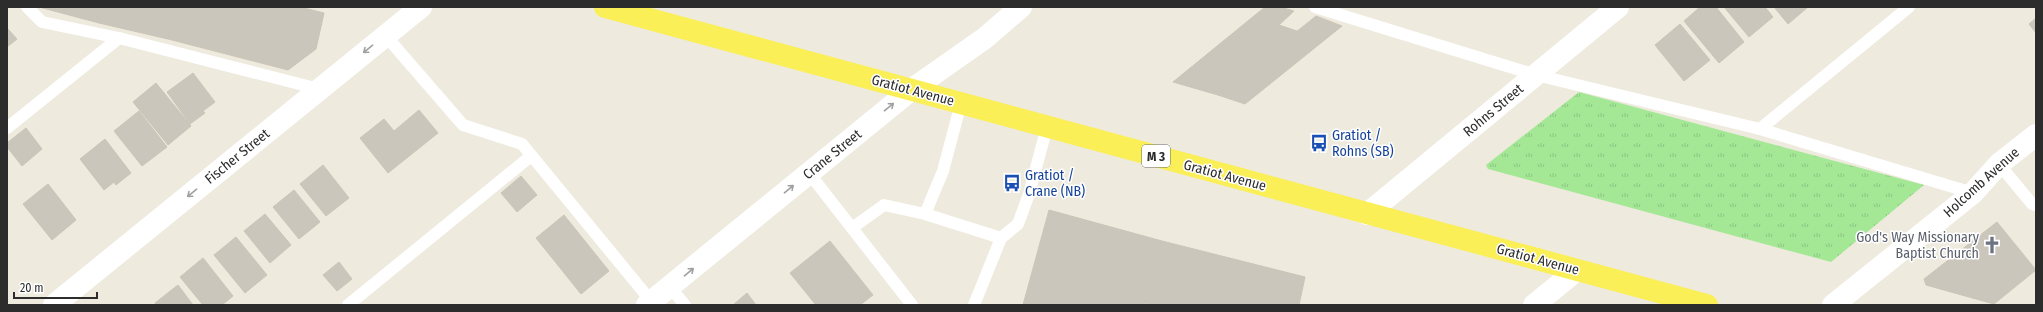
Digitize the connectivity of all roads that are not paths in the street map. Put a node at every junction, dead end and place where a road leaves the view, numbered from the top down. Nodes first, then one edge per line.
1 (27, 7) edge
2 (421, 7) edge
3 (605, 7) edge
4 (1021, 7) edge
5 (1618, 7) edge
6 (1909, 7) edge
7 (1323, 8) edge
8 (384, 35) junction
9 (119, 38) junction
10 (1536, 75) junction
11 (319, 89) junction
12 (911, 90) junction
13 (961, 103) junction
14 (1047, 127) junction
15 (7, 128) edge
16 (1760, 129) junction
17 (2036, 134) edge
18 (531, 156) junction
19 (1999, 164) junction
20 (809, 173) junction
21 (1973, 193) junction
22 (2036, 205) edge
23 (925, 214) junction
24 (1367, 214) junction
25 (852, 228) junction
26 (1001, 238) junction
27 (1577, 270) junction
28 (670, 288) junction
29 (649, 303) edge
30 (54, 305) edge
31 (348, 305) edge
32 (685, 305) edge
33 (912, 305) edge
34 (974, 305) edge
35 (1534, 305) edge
36 (1707, 305) edge
37 (1833, 305) edge

1 - 9 lane
2 - 8 street, Fischer Street
3 - 12 main road, Gratiot Avenue / M 3
4 - 12 street, Crane Street
5 - 10 street, Rohns Street
6 - 16 lane
7 - 10 lane
8 -> 11 street, Fischer Street
8 - 18 lane
9 - 11 lane
9 - 15 lane
10 - 16 lane
10 - 24 street, Rohns Street
11 -> 30 street, Fischer Street
12 - 13 main road, Gratiot Avenue / M 3
20 -> 12 street, Crane Street
13 - 14 main road, Gratiot Avenue / M 3
13 - 23 lane
14 - 24 main road, Gratiot Avenue / M 3
14 - 26 lane
16 - 21 lane
17 - 19 street, Holcomb Avenue
18 - 29 lane
18 - 31 lane
19 - 21 street, Holcomb Avenue
19 - 22 lane
20 - 25 lane
28 -> 20 street, Crane Street
21 - 37 street, Holcomb Avenue
23 - 25 lane
23 - 26 lane
24 - 27 main road, Gratiot Avenue / M 3
25 - 33 lane
26 - 34 lane
27 - 35 street
27 - 36 main road, Gratiot Avenue / M 3
28 - 29 street, Crane Street
28 - 32 lane

